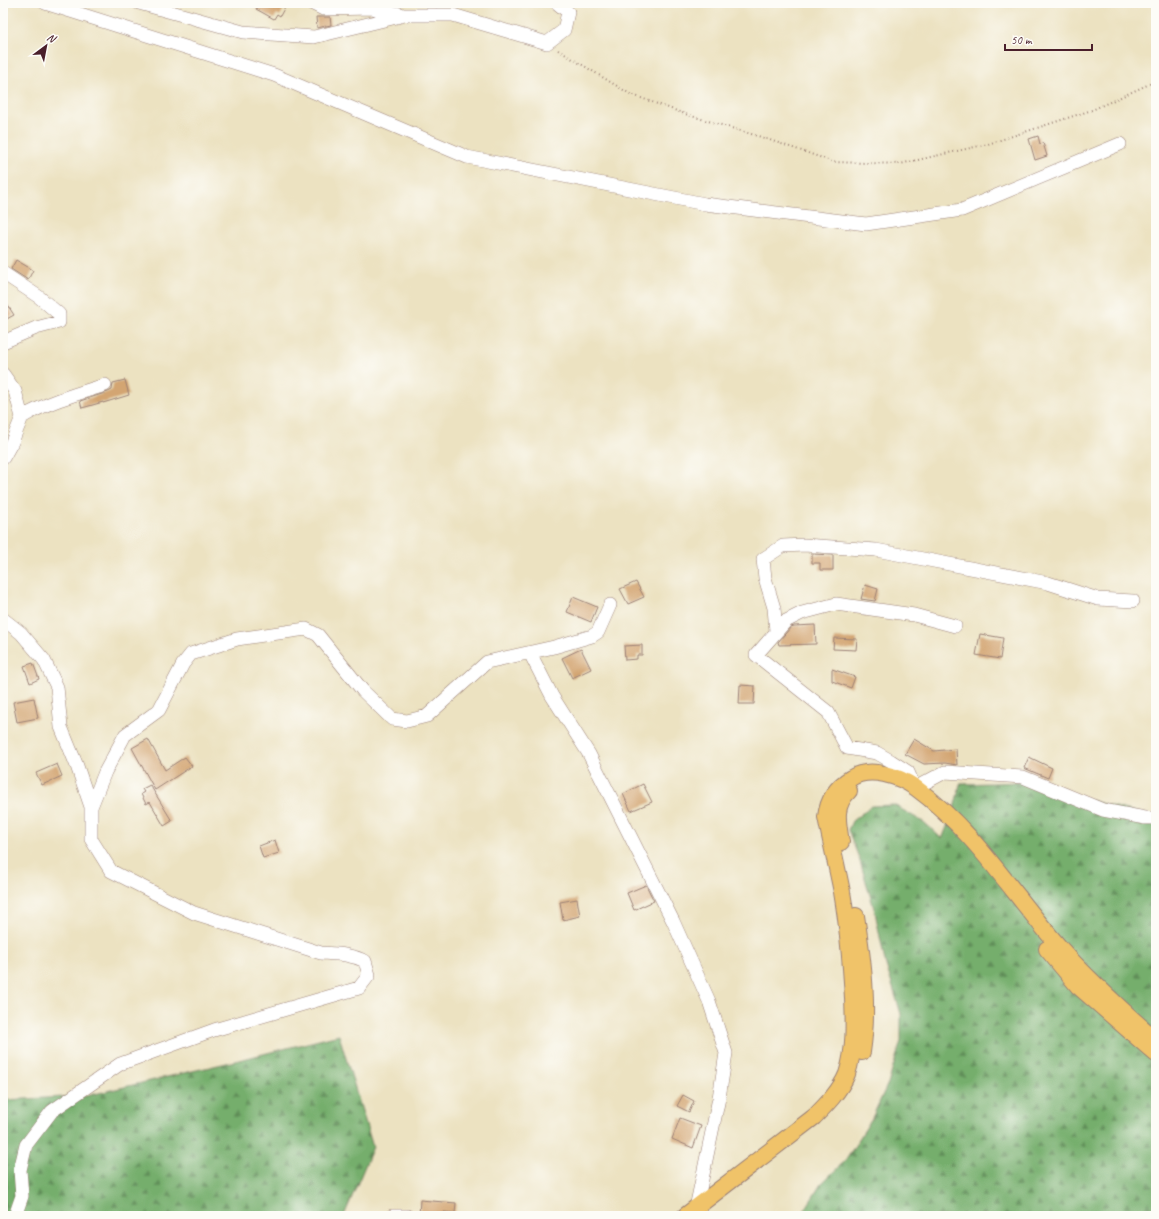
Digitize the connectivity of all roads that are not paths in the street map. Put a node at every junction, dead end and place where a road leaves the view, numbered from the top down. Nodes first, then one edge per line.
1 (45, 3) edge
2 (139, 3) edge
3 (311, 3) edge
4 (557, 3) edge
5 (404, 15) junction
6 (1120, 144) dead end
7 (3, 273) edge
8 (3, 342) edge
9 (3, 374) edge
10 (105, 385) dead end
11 (22, 417) junction
12 (3, 458) edge
13 (1133, 601) dead end
14 (610, 605) dead end
15 (3, 619) edge
16 (955, 626) dead end
17 (776, 631) junction
18 (530, 653) junction
19 (915, 788) junction
20 (91, 807) junction
21 (1156, 818) edge
22 (1156, 1040) edge
23 (1156, 1054) edge
24 (694, 1213) edge
25 (15, 1216) edge
26 (392, 1216) edge
27 (407, 1216) edge

1 - 6 street
2 - 5 street
3 - 5 street
4 - 5 street
7 - 8 street
9 - 11 street
10 - 11 street
11 - 12 street
13 - 17 street
14 - 18 street
15 - 20 street
16 - 17 street
17 - 19 street
18 - 20 street
18 - 24 street
19 - 21 street
19 - 22 main road
19 - 24 main road
20 - 25 street
23 - 24 main road
26 - 27 street

